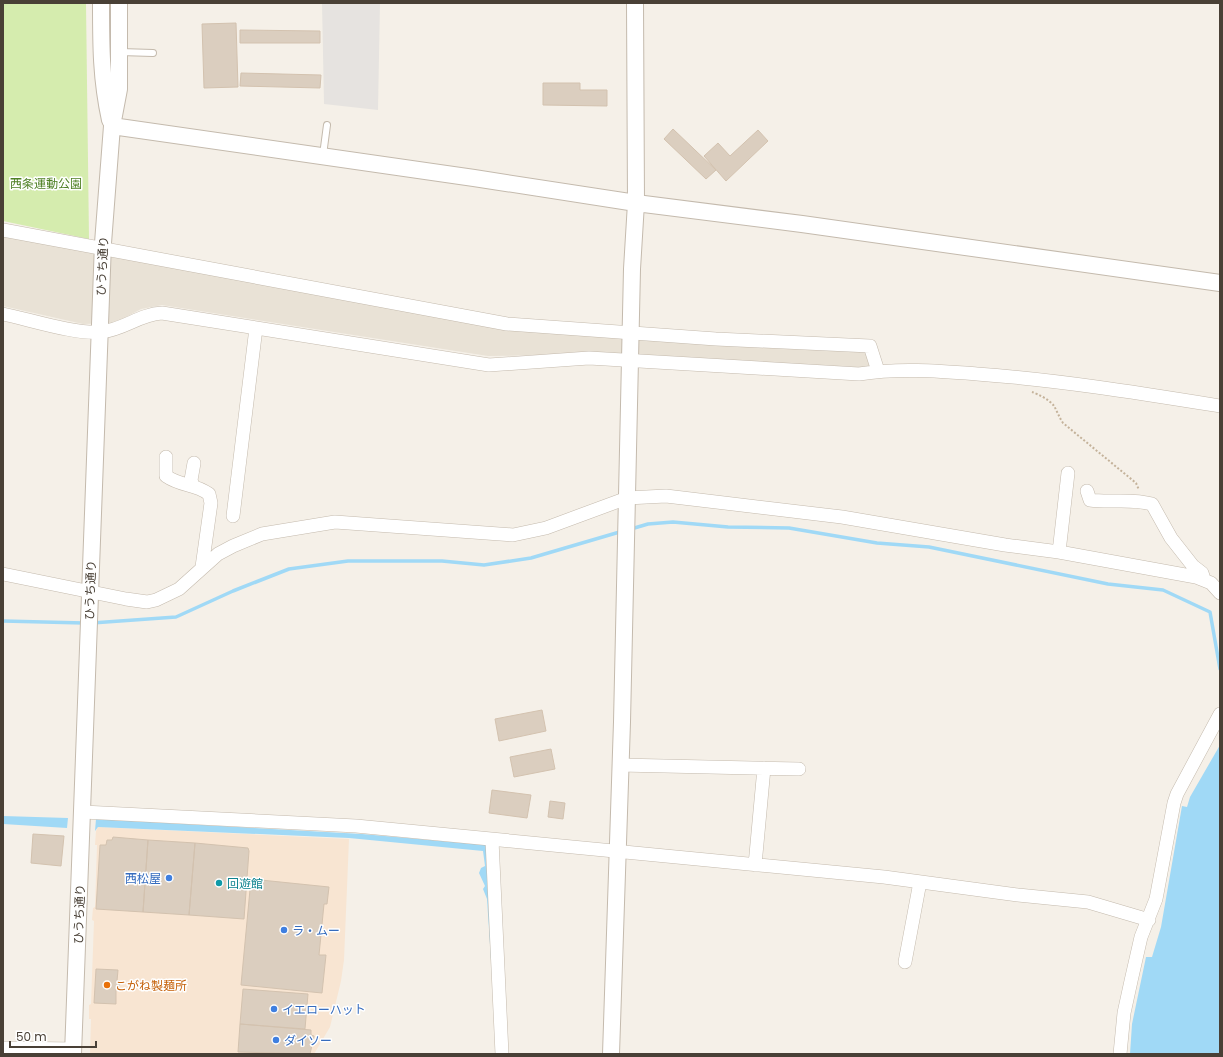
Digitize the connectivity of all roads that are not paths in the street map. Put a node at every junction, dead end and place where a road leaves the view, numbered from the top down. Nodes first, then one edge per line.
1 (101, 3) edge
2 (119, 3) edge
3 (635, 3) edge
4 (120, 52) junction
5 (153, 53) dead end
6 (327, 125) dead end
7 (112, 126) junction
8 (323, 156) junction
9 (636, 203) junction
10 (3, 230) edge
11 (103, 250) junction
12 (1220, 283) edge
13 (3, 314) edge
14 (256, 328) junction
15 (631, 332) junction
16 (100, 333) junction
17 (630, 361) junction
18 (878, 371) junction
19 (1220, 406) edge
20 (166, 457) dead end
21 (194, 463) dead end
22 (1068, 473) dead end
23 (193, 486) junction
24 (1087, 491) dead end
25 (627, 498) junction
26 (234, 516) dead end
27 (1059, 552) junction
28 (202, 567) junction
29 (3, 574) edge
30 (1204, 580) junction
31 (89, 591) junction
32 (1220, 593) edge
33 (1220, 714) edge
34 (620, 765) junction
35 (764, 768) junction
36 (799, 769) dead end
37 (83, 812) junction
38 (492, 840) junction
39 (617, 850) junction
40 (755, 865) junction
41 (920, 882) junction
42 (1149, 920) junction
43 (905, 962) dead end
44 (3, 1048) edge
45 (73, 1052) edge
46 (502, 1054) edge
47 (611, 1054) edge
48 (1120, 1054) edge

1 - 7 street, ひうち通り
2 - 4 street, ひうち通り
3 - 9 street
4 - 5 lane
4 - 7 street, ひうち通り
6 - 8 lane
7 - 8 street
7 - 11 street, ひうち通り
8 - 9 street
9 - 12 street
9 - 15 street
10 - 11 street
11 - 15 street
11 - 16 street, ひうち通り
13 - 16 street
14 - 16 street
14 - 17 street
14 - 26 street
15 - 17 street
15 - 18 street
16 - 31 street, ひうち通り
17 - 18 street
17 - 25 street
18 - 19 street
20 - 23 street
21 - 23 street
22 - 27 street
23 - 28 street
24 - 30 street
25 - 27 street
25 - 28 street
25 - 34 street
27 - 30 street
28 - 31 street
29 - 31 street
30 - 32 street
31 - 37 street, ひうち通り
33 - 42 street
34 - 35 street
34 - 39 street
35 - 36 street
35 - 40 street
37 - 38 street
37 - 45 street, ひうち通り
38 - 39 street
38 - 46 street
39 - 40 street
39 - 47 street
40 - 41 street
41 - 42 street
41 - 43 street
42 - 48 street
44 - 45 street

